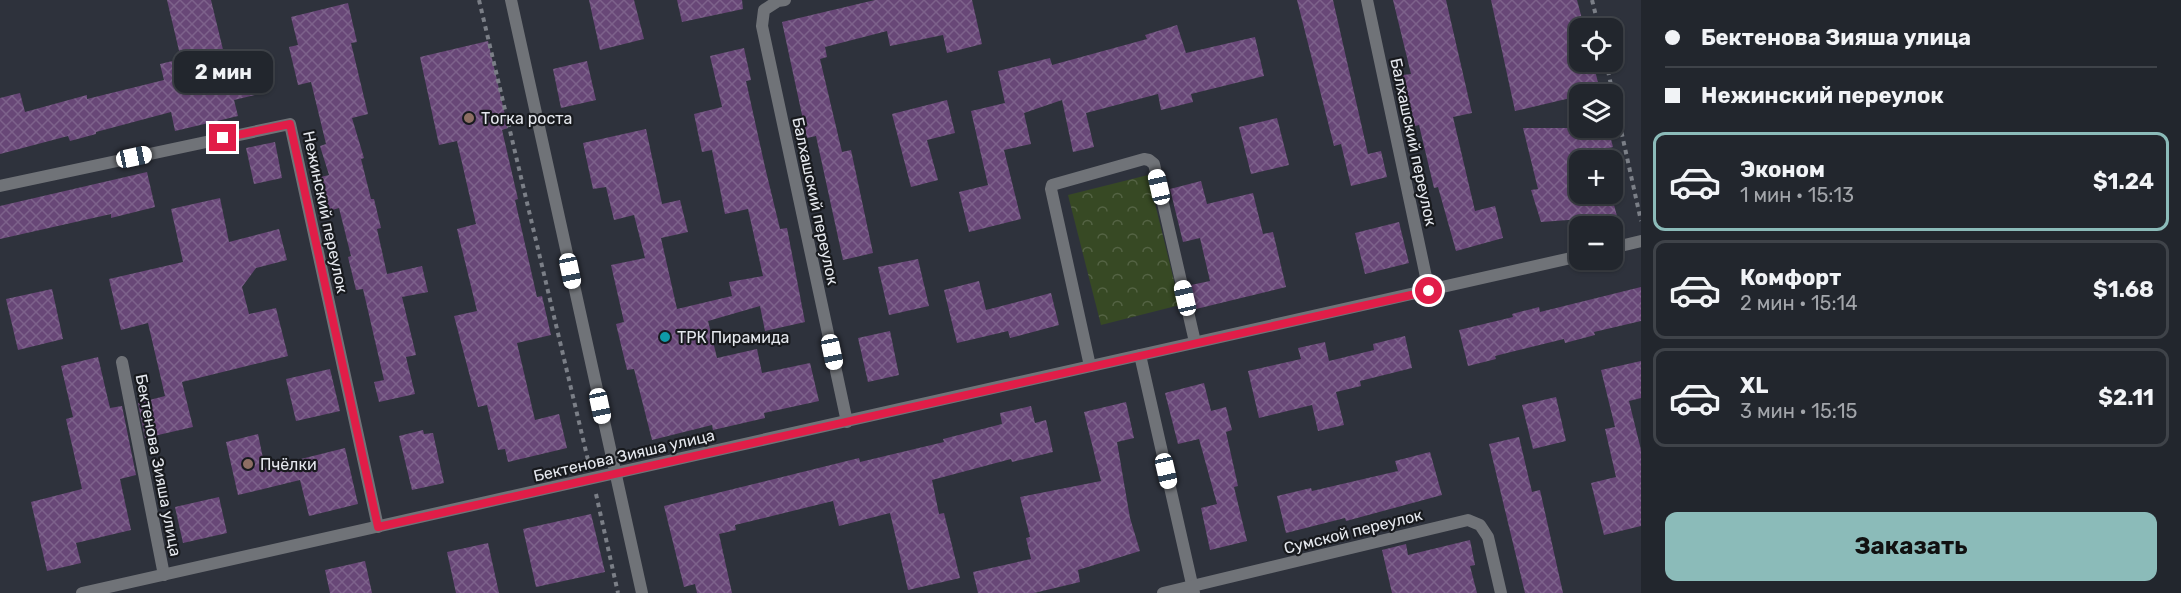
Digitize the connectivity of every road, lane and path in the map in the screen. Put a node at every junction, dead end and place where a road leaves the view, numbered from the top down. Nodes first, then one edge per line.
1 (479, 0) edge
2 (511, 0) edge
3 (785, 0) edge
4 (1368, 0) edge
5 (1592, 0) edge
6 (1596, 18) edge
7 (1608, 72) edge
8 (0, 186) edge
9 (1641, 221) edge
10 (1641, 241) edge
11 (1623, 245) edge
12 (1569, 259) edge
13 (1429, 291) junction
14 (1196, 342) junction
15 (1140, 355) junction
16 (122, 362) dead end
17 (1090, 366) junction
18 (847, 422) junction
19 (615, 474) junction
20 (592, 478) junction
21 (378, 527) junction
22 (164, 575) junction
23 (1193, 590) edge
24 (82, 593) edge
25 (618, 593) edge
26 (642, 593) edge
27 (1163, 593) edge
28 (1500, 593) edge

1 - 20 path
2 - 19 street
3 - 18 street, Балхашский переулок
4 - 13 street, Балхашский переулок
5 - 6 path
7 - 9 path
8 - 21 street, Нежинский переулок
10 - 11 street
12 - 13 street, Бектенова Зияша улица
13 - 14 street, Бектенова Зияша улица
14 - 15 street, Бектенова Зияша улица
14 - 17 street
15 - 17 street, Бектенова Зияша улица
15 - 23 street
16 - 22 street, Бектенова Зияша улица
17 - 18 street, Бектенова Зияша улица
18 - 19 street, Бектенова Зияша улица
19 - 20 street, Бектенова Зияша улица
19 - 26 street
20 - 21 street, Бектенова Зияша улица
20 - 25 path
21 - 22 street, Бектенова Зияша улица
22 - 24 street, Бектенова Зияша улица
23 - 27 street, Сумской переулок
23 - 28 street, Сумской переулок

